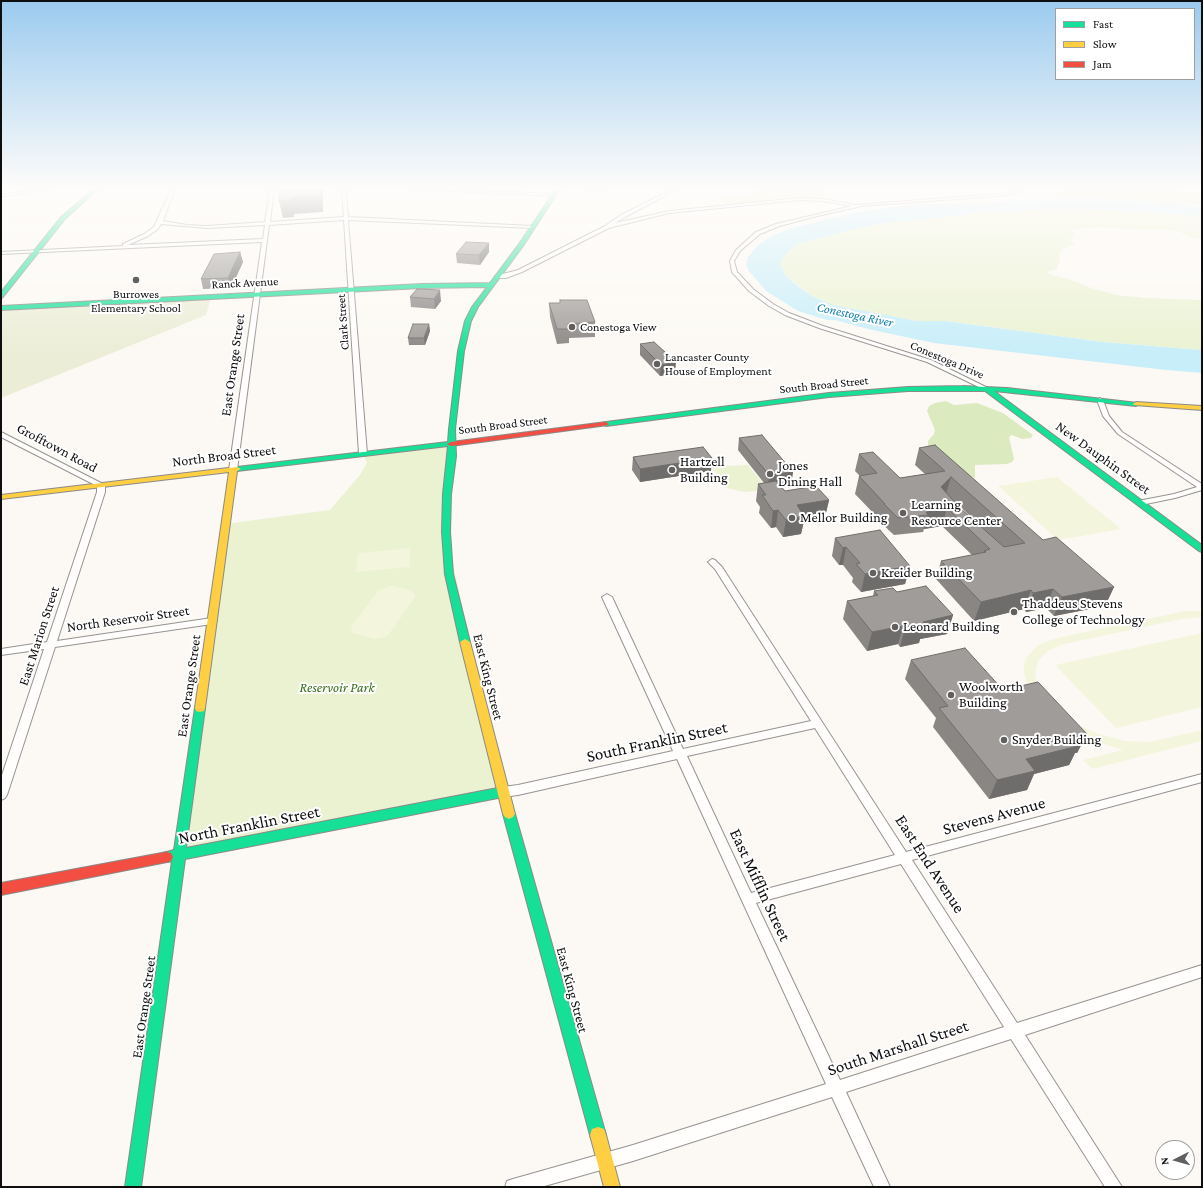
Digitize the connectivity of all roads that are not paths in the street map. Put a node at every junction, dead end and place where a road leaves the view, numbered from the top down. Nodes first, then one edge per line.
1 (42, 244) edge
2 (126, 244) edge
3 (173, 244) edge
4 (264, 244) edge
5 (348, 244) edge
6 (521, 244) edge
7 (572, 244) edge
8 (743, 244) edge
9 (120, 247) junction
10 (37, 251) junction
11 (1, 253) edge
12 (498, 276) junction
13 (491, 285) junction
14 (351, 289) junction
15 (257, 294) junction
16 (1, 296) edge
17 (1, 308) edge
18 (987, 389) junction
19 (1100, 400) junction
20 (1202, 408) edge
21 (1, 434) edge
22 (451, 444) junction
23 (364, 454) junction
24 (233, 470) junction
25 (101, 485) junction
26 (1202, 488) edge
27 (1, 497) edge
28 (1141, 503) junction
29 (1202, 549) edge
30 (712, 562) dead end
31 (607, 596) dead end
32 (212, 621) junction
33 (51, 645) junction
34 (1, 652) edge
35 (818, 723) junction
36 (680, 754) junction
37 (1202, 778) edge
38 (503, 792) junction
39 (1, 795) edge
40 (179, 855) junction
41 (904, 858) junction
42 (1, 889) edge
43 (748, 899) junction
44 (1202, 971) edge
45 (1015, 1031) junction
46 (836, 1088) junction
47 (605, 1162) junction
48 (133, 1187) edge
49 (513, 1187) edge
50 (612, 1187) edge
51 (882, 1187) edge
52 (1114, 1187) edge

1 - 10 main road
2 - 9 street
3 - 9 street
4 - 15 street, East Orange Street
5 - 14 street, Clark Street
6 - 12 main road, East King Street
7 - 12 street
8 - 18 street, Conestoga Drive
9 - 10 street
10 - 11 street
10 - 16 main road
12 - 13 main road, East King Street
13 - 14 main road, Ranck Avenue
13 - 22 main road, East King Street
14 - 15 main road, Ranck Avenue
14 - 23 street, Clark Street
15 - 17 main road, Ranck Avenue
15 - 24 street, East Orange Street
18 - 19 main road, South Broad Street
18 - 22 main road, South Broad Street
18 - 28 main road, New Dauphin Street
19 - 20 main road, South Broad Street
19 - 26 street
21 - 25 street, Grofftown Road
22 - 23 main road, North Broad Street
22 - 38 main road, East King Street
23 - 24 main road, North Broad Street
24 - 25 main road, North Broad Street
24 - 32 main road, East Orange Street
25 - 27 main road, North Broad Street
25 - 33 street, East Marion Street
26 - 28 street
28 - 29 main road, New Dauphin Street
30 - 35 street, East End Avenue
31 - 36 street, East Mifflin Street
32 - 33 street, North Reservoir Street
32 - 40 main road, East Orange Street
33 - 34 street, North Reservoir Street
33 - 39 street, East Marion Street
35 - 36 street, South Franklin Street
35 - 41 street, East End Avenue
36 - 38 street, South Franklin Street
36 - 43 street, East Mifflin Street
37 - 41 street, Stevens Avenue
38 - 40 main road, North Franklin Street
38 - 47 main road, East King Street
40 - 42 main road, North Franklin Street
40 - 48 main road, East Orange Street
41 - 43 street, Stevens Avenue
41 - 45 street, East End Avenue
43 - 46 street, East Mifflin Street
44 - 45 street, South Marshall Street
45 - 46 street, South Marshall Street
45 - 52 street, East End Avenue
46 - 47 street, South Marshall Street
46 - 51 street, East Mifflin Street
47 - 49 street, South Marshall Street
47 - 50 main road, East King Street

